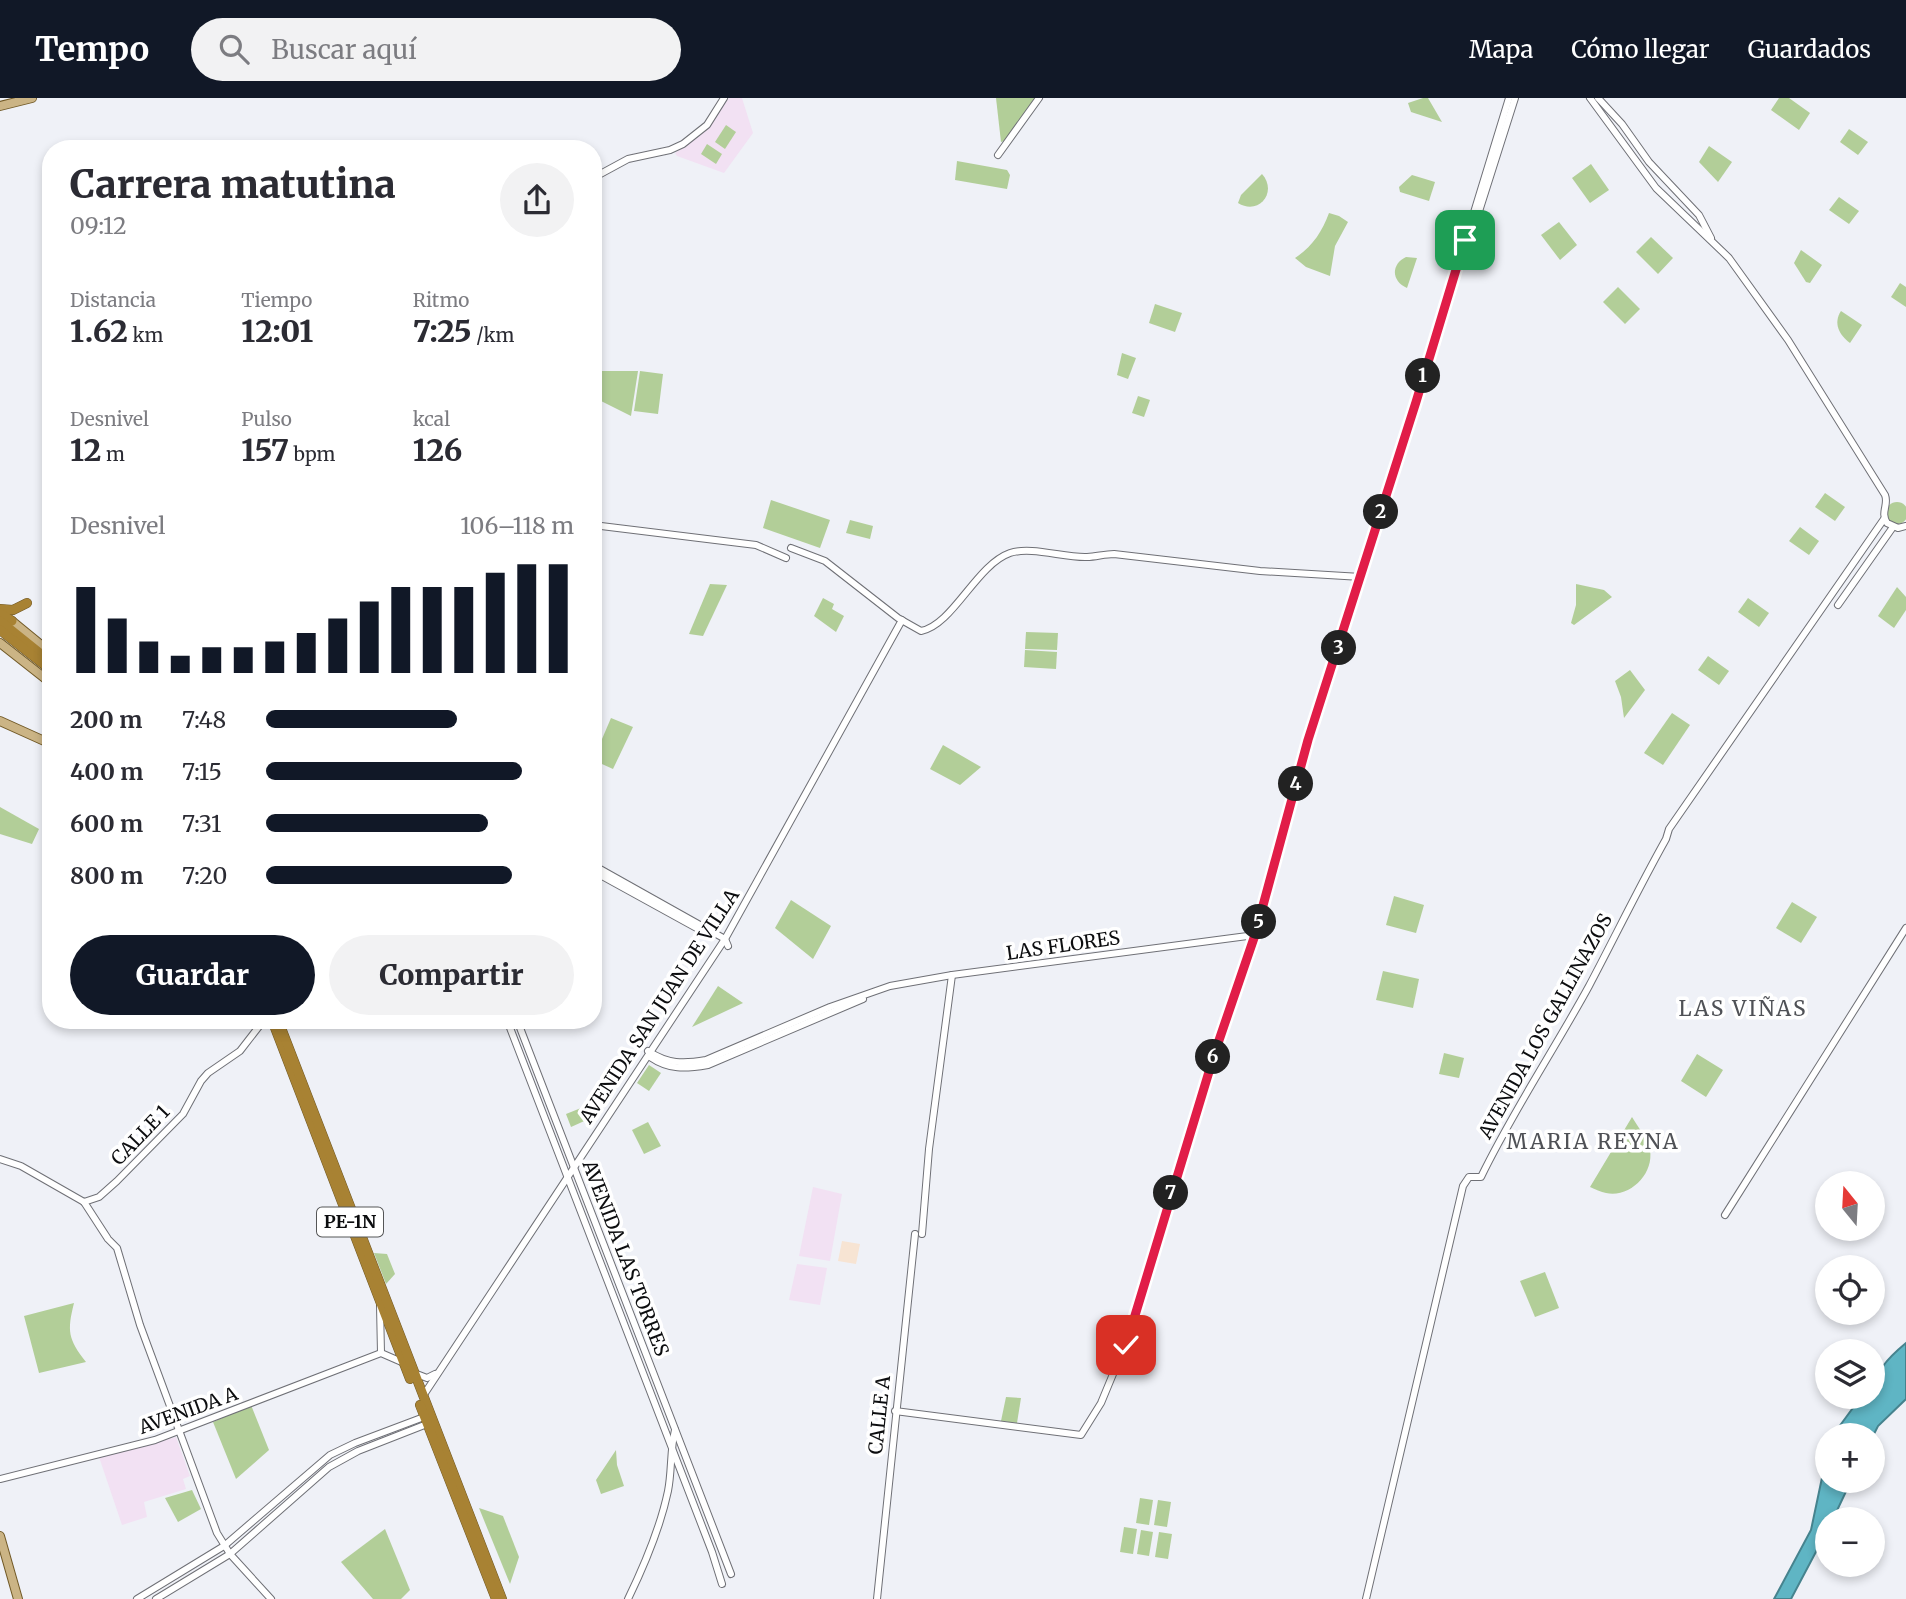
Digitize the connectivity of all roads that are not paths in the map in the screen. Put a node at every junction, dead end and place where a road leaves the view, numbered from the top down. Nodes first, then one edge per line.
1 (32, 98) edge
2 (724, 98) edge
3 (1039, 98) edge
4 (1509, 98) edge
5 (1515, 98) edge
6 (1590, 98) edge
7 (1598, 98) edge
8 (0, 106) edge
9 (998, 155) dead end
10 (602, 173) edge
11 (1475, 224) dead end
12 (1716, 245) junction
13 (1884, 519) junction
14 (602, 526) edge
15 (1906, 526) edge
16 (1894, 527) junction
17 (791, 548) dead end
18 (786, 558) dead end
19 (1361, 577) junction
20 (27, 603) dead end
21 (1838, 605) dead end
22 (0, 611) edge
23 (900, 619) junction
24 (0, 621) edge
25 (12, 621) joint
26 (0, 630) edge
27 (0, 643) edge
28 (42, 646) edge
29 (42, 655) edge
30 (42, 663) edge
31 (42, 676) edge
32 (0, 721) edge
33 (42, 740) edge
34 (602, 870) edge
35 (602, 876) edge
36 (1906, 928) edge
37 (1255, 935) junction
38 (722, 940) junction
39 (952, 975) junction
40 (257, 1029) edge
41 (275, 1029) edge
42 (281, 1029) edge
43 (510, 1029) edge
44 (520, 1029) edge
45 (648, 1053) junction
46 (0, 1159) edge
47 (573, 1165) junction
48 (566, 1175) junction
49 (84, 1202) junction
50 (1725, 1215) dead end
51 (381, 1303) junction
52 (381, 1353) junction
53 (404, 1363) junction
54 (414, 1373) junction
55 (423, 1396) junction
56 (895, 1411) junction
57 (426, 1420) junction
58 (675, 1429) junction
59 (178, 1433) junction
60 (671, 1447) junction
61 (0, 1479) edge
62 (0, 1536) edge
63 (224, 1546) junction
64 (230, 1554) junction
65 (731, 1574) dead end
66 (722, 1584) dead end
67 (18, 1599) edge
68 (137, 1599) edge
69 (156, 1599) edge
70 (271, 1599) edge
71 (496, 1599) edge
72 (502, 1599) edge
73 (628, 1599) edge
74 (877, 1599) edge
75 (1366, 1599) edge

1 - 8 main road
2 - 10 street
3 - 9 street
4 - 19 street
5 - 11 street
6 - 12 street
7 - 12 street
12 - 13 street
13 - 16 street
13 - 75 street, AVENIDA LOS GALLINAZOS
14 - 18 street
15 - 16 street
16 - 21 street
17 - 23 street
19 - 23 street
19 - 37 street
20 - 22 highway
22 - 25 highway
23 - 38 street, AVENIDA SAN JUAN DE VILLA
24 - 29 highway
25 - 28 main road
26 - 30 highway
27 - 31 main road
32 - 33 main road
34 - 38 street
35 - 38 street
36 - 50 street
37 - 39 street, LAS FLORES
37 - 56 street
38 - 45 street, AVENIDA SAN JUAN DE VILLA
39 - 45 street, LAS FLORES
39 - 56 street, CALLE A
40 - 49 street, CALLE 1
41 - 51 highway, PE-1N
42 - 54 highway, PE-1N
43 - 48 street, AVENIDA LAS TORRES
44 - 47 street, AVENIDA LAS TORRES
45 - 47 street, AVENIDA SAN JUAN DE VILLA
46 - 49 street
47 - 48 street, AVENIDA SAN JUAN DE VILLA
47 - 58 street, AVENIDA LAS TORRES
48 - 54 street, AVENIDA SAN JUAN DE VILLA
48 - 55 street, AVENIDA SAN JUAN DE VILLA
48 - 60 street, AVENIDA LAS TORRES
49 - 59 street
51 - 52 street
51 - 53 highway, PE-1N
52 - 53 street
52 - 59 street, AVENIDA A
53 - 57 highway, PE-1N
54 - 55 highway, PE-1N
55 - 72 highway, PE-1N
56 - 74 street, CALLE A
57 - 63 street
57 - 64 street
57 - 71 highway, PE-1N
58 - 60 street
58 - 65 street, AVENIDA LAS TORRES
59 - 61 street, AVENIDA A
59 - 63 street
60 - 66 street, AVENIDA LAS TORRES
60 - 73 street
62 - 67 main road
63 - 64 street
63 - 68 street
64 - 69 street
64 - 70 street

